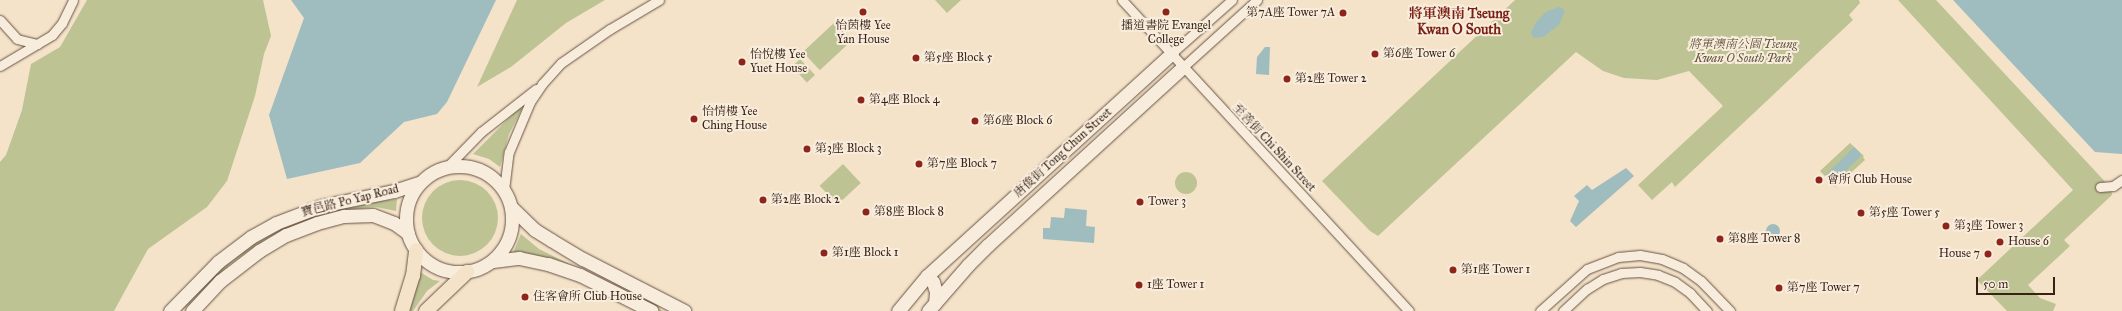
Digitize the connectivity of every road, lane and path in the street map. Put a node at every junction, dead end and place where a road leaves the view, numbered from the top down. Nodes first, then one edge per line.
1 (73, 0) edge
2 (660, 0) edge
3 (1122, 0) edge
4 (1232, 0) edge
5 (1257, 0) edge
6 (0, 20) edge
7 (37, 44) junction
8 (1172, 53) junction
9 (0, 66) edge
10 (1183, 67) junction
11 (542, 84) junction
12 (447, 167) junction
13 (2122, 180) edge
14 (419, 183) junction
15 (2100, 187) dead end
16 (504, 190) junction
17 (511, 207) junction
18 (408, 233) junction
19 (416, 250) junction
20 (493, 261) junction
21 (467, 272) junction
22 (927, 276) junction
23 (931, 307) edge
24 (170, 311) edge
25 (192, 311) edge
26 (402, 311) edge
27 (426, 311) edge
28 (652, 311) edge
29 (684, 311) edge
30 (898, 311) edge
31 (1409, 311) edge
32 (1540, 311) edge
33 (1563, 311) edge
34 (1707, 311) edge
35 (1730, 311) edge

1 - 7 street
2 - 11 street
3 - 8 street, 至善街 Chi Shin Street
4 - 8 street, 唐俊街 Tong Chun Street
5 - 10 street, 唐俊街 Tong Chun Street
6 - 7 street
7 - 9 street
8 - 10 street, 至善街 Chi Shin Street
8 - 22 main road, 唐俊街 Tong Chun Street
10 - 23 main road, 唐俊街 Tong Chun Street
10 - 31 street, 至善街 Chi Shin Street
11 - 12 street
11 - 16 street
12 - 14 main road, 寶邑路 Po Yap Road
12 - 16 main road, 寶邑路 Po Yap Road
13 - 15 street
14 - 18 main road, 寶邑路 Po Yap Road
14 - 24 main road, 寶邑路 Po Yap Road
16 - 17 main road, 寶邑路 Po Yap Road
17 - 20 main road, 寶邑路 Po Yap Road
17 - 29 main road, 寶邑路 Po Yap Road
18 - 19 main road, 寶邑路 Po Yap Road
18 - 25 main road, 寶邑路 Po Yap Road
19 - 21 main road, 寶邑路 Po Yap Road
19 - 26 main road
20 - 21 main road, 寶邑路 Po Yap Road
20 - 28 main road, 寶邑路 Po Yap Road
21 - 27 main road
22 - 23 main road
22 - 30 main road, 唐俊街 Tong Chun Street
32 - 35 street
33 - 34 street

